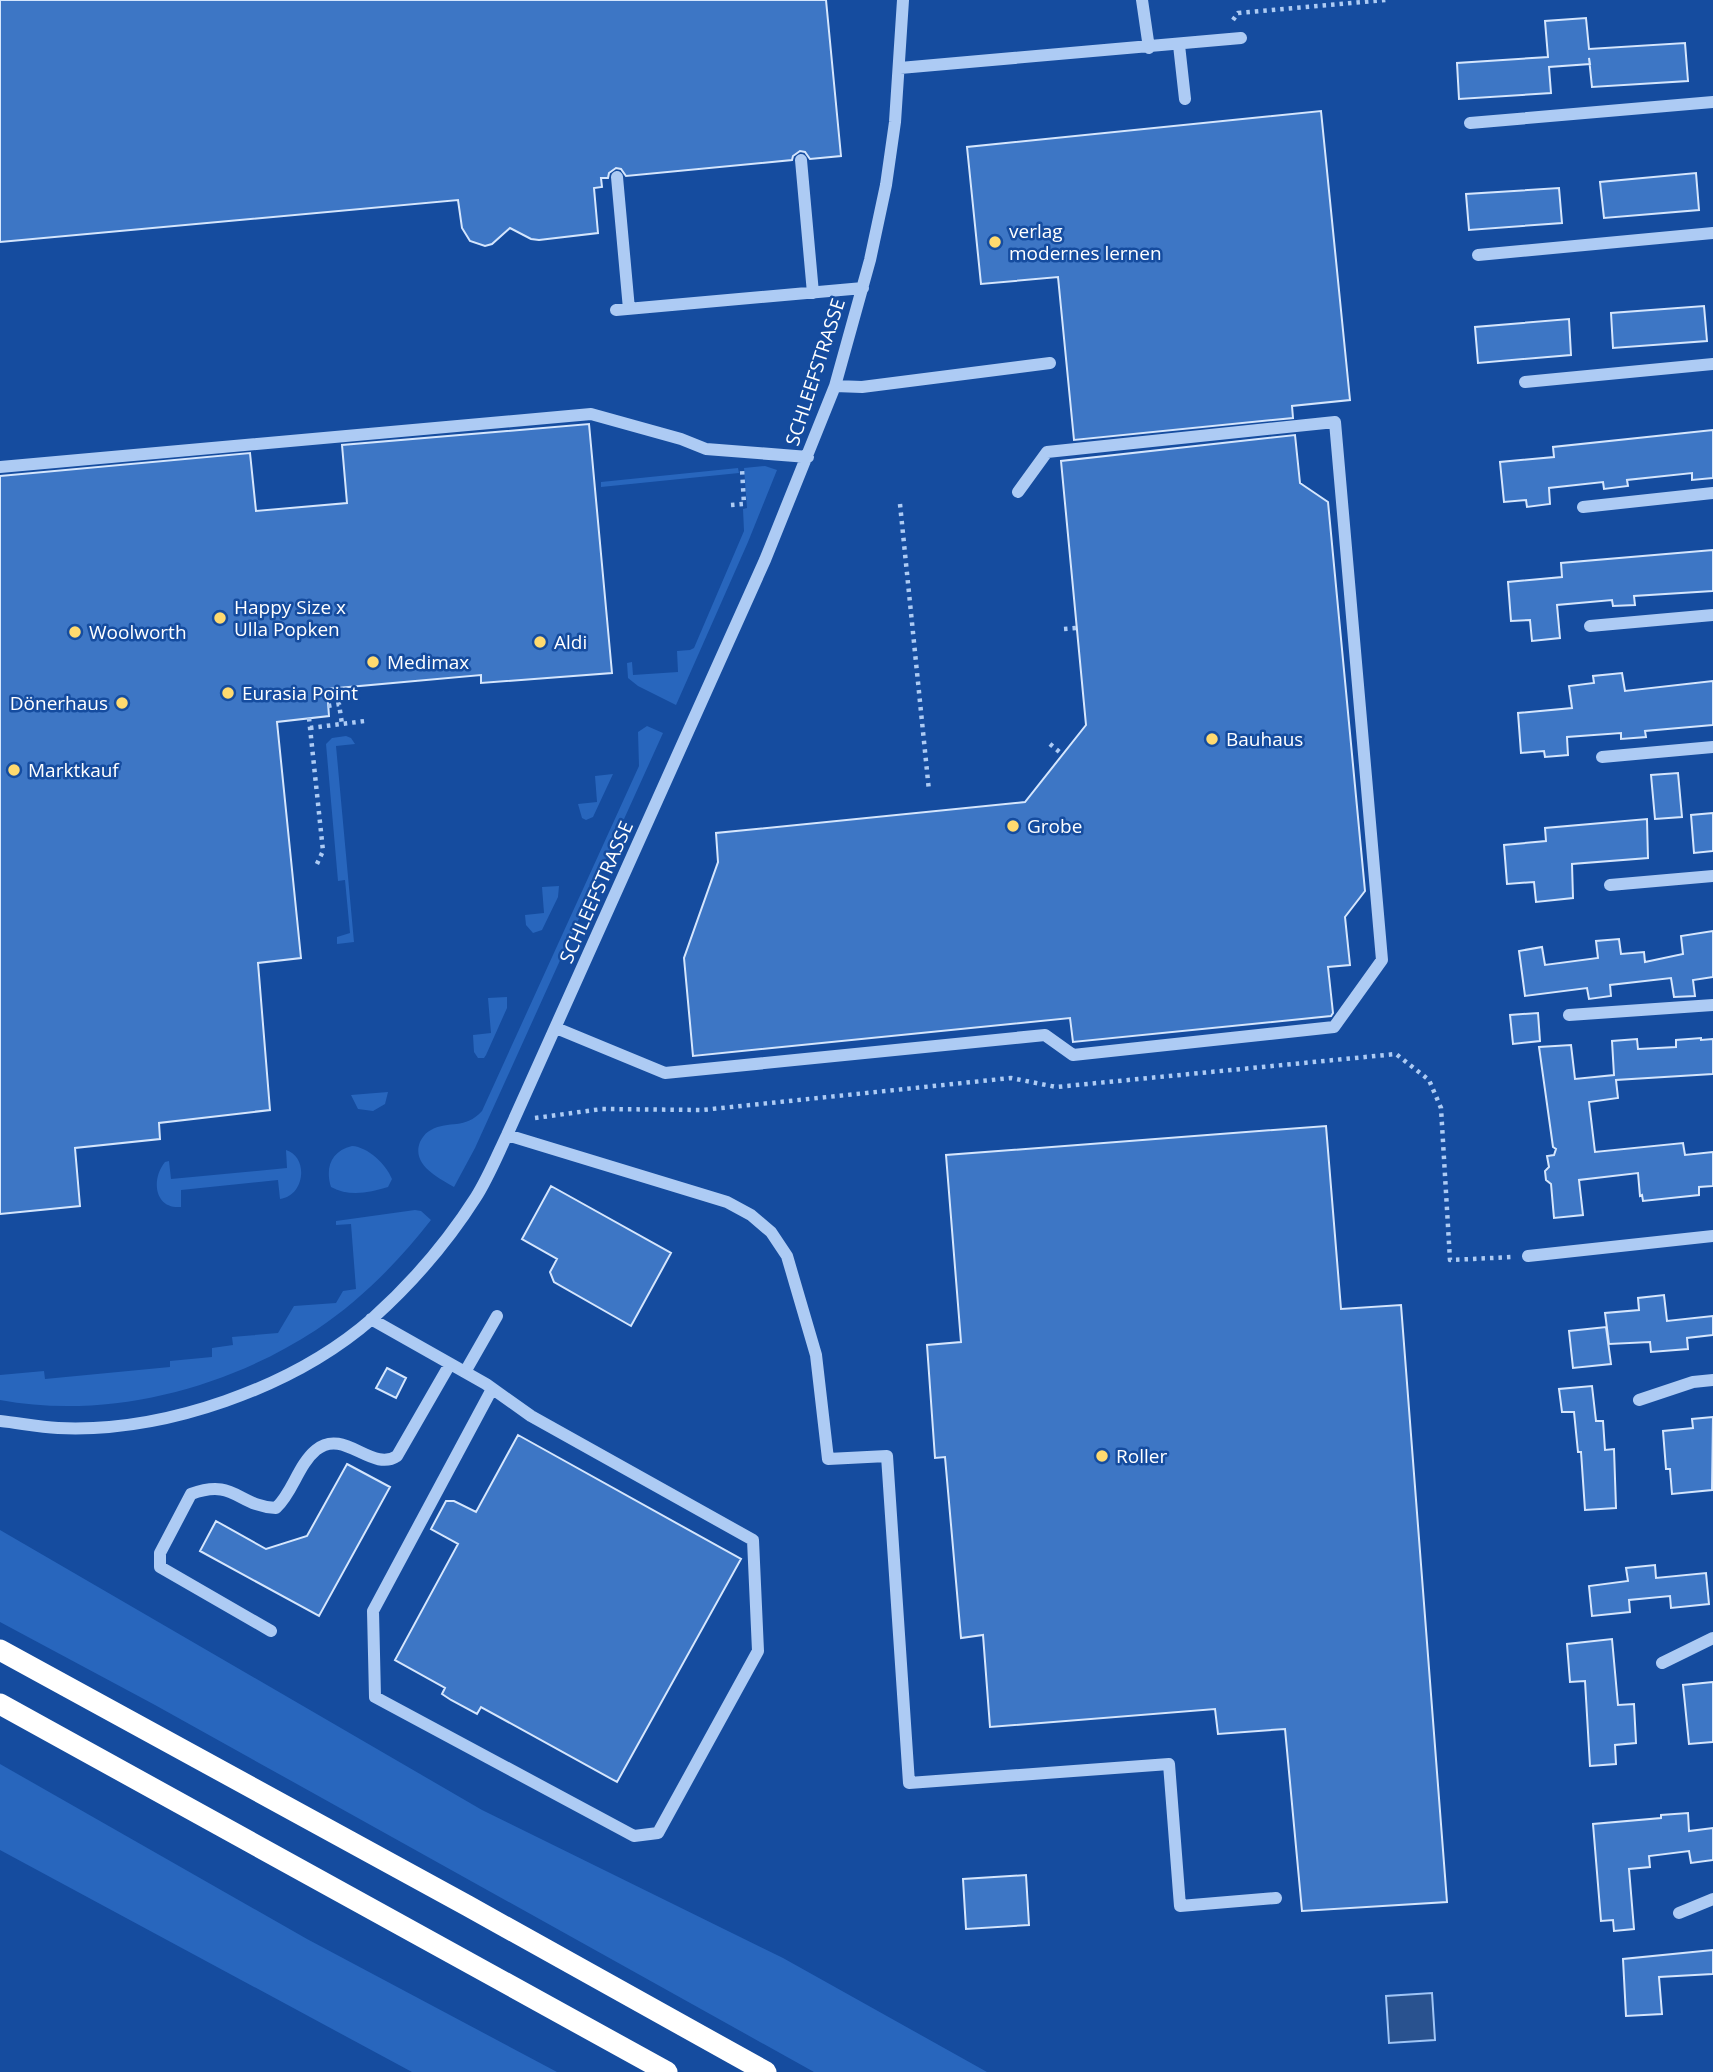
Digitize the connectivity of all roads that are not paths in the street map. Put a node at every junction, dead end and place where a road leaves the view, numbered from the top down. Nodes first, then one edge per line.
1 (903, 0) edge
2 (1142, 0) edge
3 (1241, 38) dead end
4 (1179, 45) junction
5 (1149, 48) junction
6 (900, 68) junction
7 (1185, 99) dead end
8 (1713, 102) edge
9 (1471, 123) dead end
10 (801, 160) dead end
11 (617, 177) dead end
12 (1713, 233) edge
13 (624, 247) junction
14 (610, 248) dead end
15 (1478, 255) dead end
16 (863, 288) junction
17 (813, 293) junction
18 (629, 309) junction
19 (616, 310) dead end
20 (1050, 363) dead end
21 (1713, 364) edge
22 (1525, 383) dead end
23 (835, 386) junction
24 (808, 457) junction
25 (0, 467) edge
26 (1018, 492) dead end
27 (1713, 494) edge
28 (1583, 507) dead end
29 (1713, 615) edge
30 (1590, 626) dead end
31 (1713, 747) edge
32 (1602, 757) dead end
33 (1713, 876) edge
34 (1609, 886) dead end
35 (1713, 1005) edge
36 (1569, 1015) dead end
37 (555, 1028) junction
38 (507, 1135) junction
39 (1713, 1236) edge
40 (1528, 1256) road end
41 (497, 1316) dead end
42 (371, 1319) junction
43 (450, 1364) junction
44 (465, 1372) junction
45 (1713, 1380) edge
46 (492, 1389) junction
47 (1639, 1400) dead end
48 (0, 1421) edge
49 (271, 1630) dead end
50 (1713, 1638) edge
51 (0, 1650) edge
52 (1662, 1662) dead end
53 (0, 1704) edge
54 (1276, 1898) dead end
55 (1713, 1899) edge
56 (1679, 1913) dead end
57 (667, 2072) edge
58 (766, 2072) edge

1 - 6 street, SCHLEEFSTRASSE
2 - 5 street
3 - 4 street
4 - 5 street
4 - 7 street
5 - 6 street
6 - 16 street, SCHLEEFSTRASSE
8 - 9 street
10 - 17 street
11 - 13 street
12 - 15 street
13 - 14 street
13 - 18 street
16 - 17 street
16 - 23 street, SCHLEEFSTRASSE
17 - 18 street
18 - 19 street
20 - 23 street
21 - 22 street
23 - 24 street, SCHLEEFSTRASSE
24 - 25 street
24 - 37 street, SCHLEEFSTRASSE
26 - 37 street
27 - 28 street
29 - 30 street
31 - 32 street
33 - 34 street
35 - 36 street
37 - 38 street, SCHLEEFSTRASSE
38 - 42 street, SCHLEEFSTRASSE
38 - 54 street
39 - 40 street
41 - 44 street
42 - 43 street
42 - 48 street, SCHLEEFSTRASSE
43 - 44 street
43 - 49 street
44 - 46 street
45 - 47 street
46 - 46 street
50 - 52 street
51 - 58 highway
53 - 57 highway
55 - 56 street

